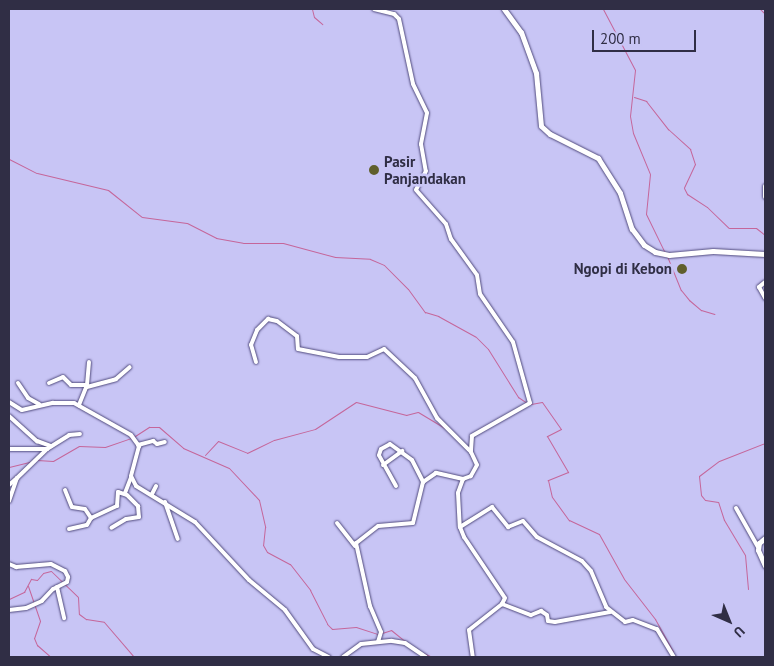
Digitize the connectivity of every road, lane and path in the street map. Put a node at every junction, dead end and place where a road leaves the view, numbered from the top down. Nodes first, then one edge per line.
1 (374, 9) edge
2 (504, 9) edge
3 (765, 186) edge
4 (765, 197) edge
5 (765, 254) edge
6 (765, 282) edge
7 (765, 298) edge
8 (89, 362) dead end
9 (256, 362) dead end
10 (130, 366) dead end
11 (18, 383) dead end
12 (50, 383) dead end
13 (87, 386) junction
14 (9, 402) edge
15 (42, 405) junction
16 (79, 405) junction
17 (9, 416) edge
18 (80, 434) dead end
19 (166, 442) dead end
20 (138, 445) junction
21 (52, 446) junction
22 (9, 449) edge
23 (47, 449) junction
24 (402, 451) junction
25 (472, 452) junction
26 (383, 464) junction
27 (131, 476) junction
28 (17, 478) junction
29 (463, 479) junction
30 (423, 482) junction
31 (9, 485) edge
32 (156, 486) dead end
33 (396, 486) dead end
34 (65, 490) dead end
35 (125, 493) junction
36 (152, 494) junction
37 (9, 501) edge
38 (165, 502) junction
39 (736, 508) dead end
40 (91, 518) junction
41 (337, 523) dead end
42 (460, 527) junction
43 (111, 528) dead end
44 (70, 529) dead end
45 (765, 538) edge
46 (178, 539) dead end
47 (355, 546) junction
48 (758, 548) junction
49 (9, 564) edge
50 (765, 566) edge
51 (57, 587) junction
52 (502, 604) junction
53 (9, 610) edge
54 (610, 612) junction
55 (64, 618) dead end
56 (378, 642) junction
57 (329, 657) edge
58 (343, 657) edge
59 (426, 657) edge
60 (472, 657) edge
61 (674, 657) edge

1 - 25 street
2 - 5 street
3 - 4 street
6 - 7 street
8 - 13 street
9 - 25 street
10 - 13 street
11 - 15 street
12 - 13 street
13 - 16 street
14 - 15 street
15 - 16 street
16 - 20 street
17 - 21 street
18 - 21 street
19 - 20 street
20 - 27 street
21 - 23 street
22 - 23 street
23 - 28 street
24 - 26 street
24 - 26 street
24 - 30 street
25 - 29 street
26 - 33 street
27 - 35 street
27 - 36 street
28 - 31 street
28 - 37 street
29 - 30 street
29 - 42 street
30 - 47 street
32 - 36 street
34 - 40 street
35 - 40 street
35 - 43 street
36 - 38 street
38 - 46 street
38 - 57 street
39 - 48 street
40 - 44 street
41 - 47 street
42 - 52 street
42 - 54 street
45 - 48 street
47 - 56 street
48 - 50 street
49 - 51 street
51 - 53 street
51 - 55 street
52 - 54 street
52 - 60 street
54 - 61 street
56 - 58 street
56 - 59 street

